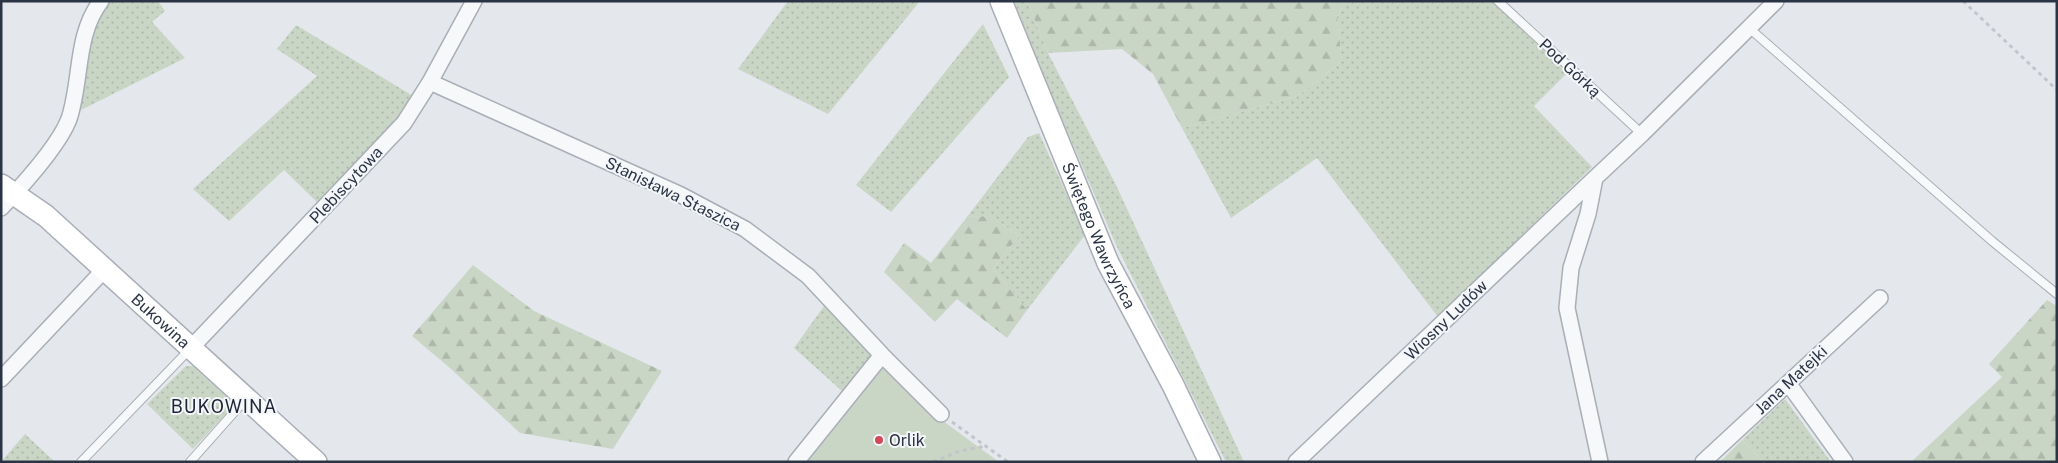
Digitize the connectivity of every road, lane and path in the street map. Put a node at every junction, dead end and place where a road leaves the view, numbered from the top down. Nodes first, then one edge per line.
1 (101, 1) edge
2 (1000, 1) edge
3 (1498, 1) edge
4 (1776, 1) edge
5 (1963, 1) edge
6 (468, 4) edge
7 (1749, 28) junction
8 (430, 82) junction
9 (2057, 90) edge
10 (1642, 134) junction
11 (1595, 178) junction
12 (6, 196) edge
13 (104, 270) junction
14 (2057, 294) edge
15 (1880, 298) dead end
16 (190, 349) junction
17 (882, 355) junction
18 (1, 379) edge
19 (1788, 383) junction
20 (246, 399) junction
21 (941, 414) joint
22 (987, 446) junction
23 (81, 462) edge
24 (190, 462) edge
25 (316, 462) edge
26 (796, 462) edge
27 (933, 462) edge
28 (1008, 462) edge
29 (1210, 462) edge
30 (1296, 462) edge
31 (1600, 462) edge
32 (1703, 462) edge
33 (1846, 462) edge

1 - 12 street
2 - 29 street, Świętego Wawrzyńca
3 - 10 lane, Pod Górką
4 - 7 street, Wiosny Ludów
5 - 9 path
6 - 8 street, Plebiscytowa
7 - 10 street, Wiosny Ludów
7 - 14 lane
8 - 16 street, Plebiscytowa
8 - 17 street, Stanisława Staszica
10 - 11 street, Wiosny Ludów
11 - 30 street, Wiosny Ludów
11 - 31 street
12 - 13 street, Bukowina
13 - 16 street, Bukowina
13 - 18 street
15 - 19 street, Jana Matejki
16 - 20 street, Bukowina
16 - 23 lane
17 - 21 street, Stanisława Staszica
17 - 26 street
19 - 32 street, Jana Matejki
19 - 33 street
20 - 24 lane
20 - 25 street, Bukowina
21 - 22 path
22 - 27 path
22 - 28 path

